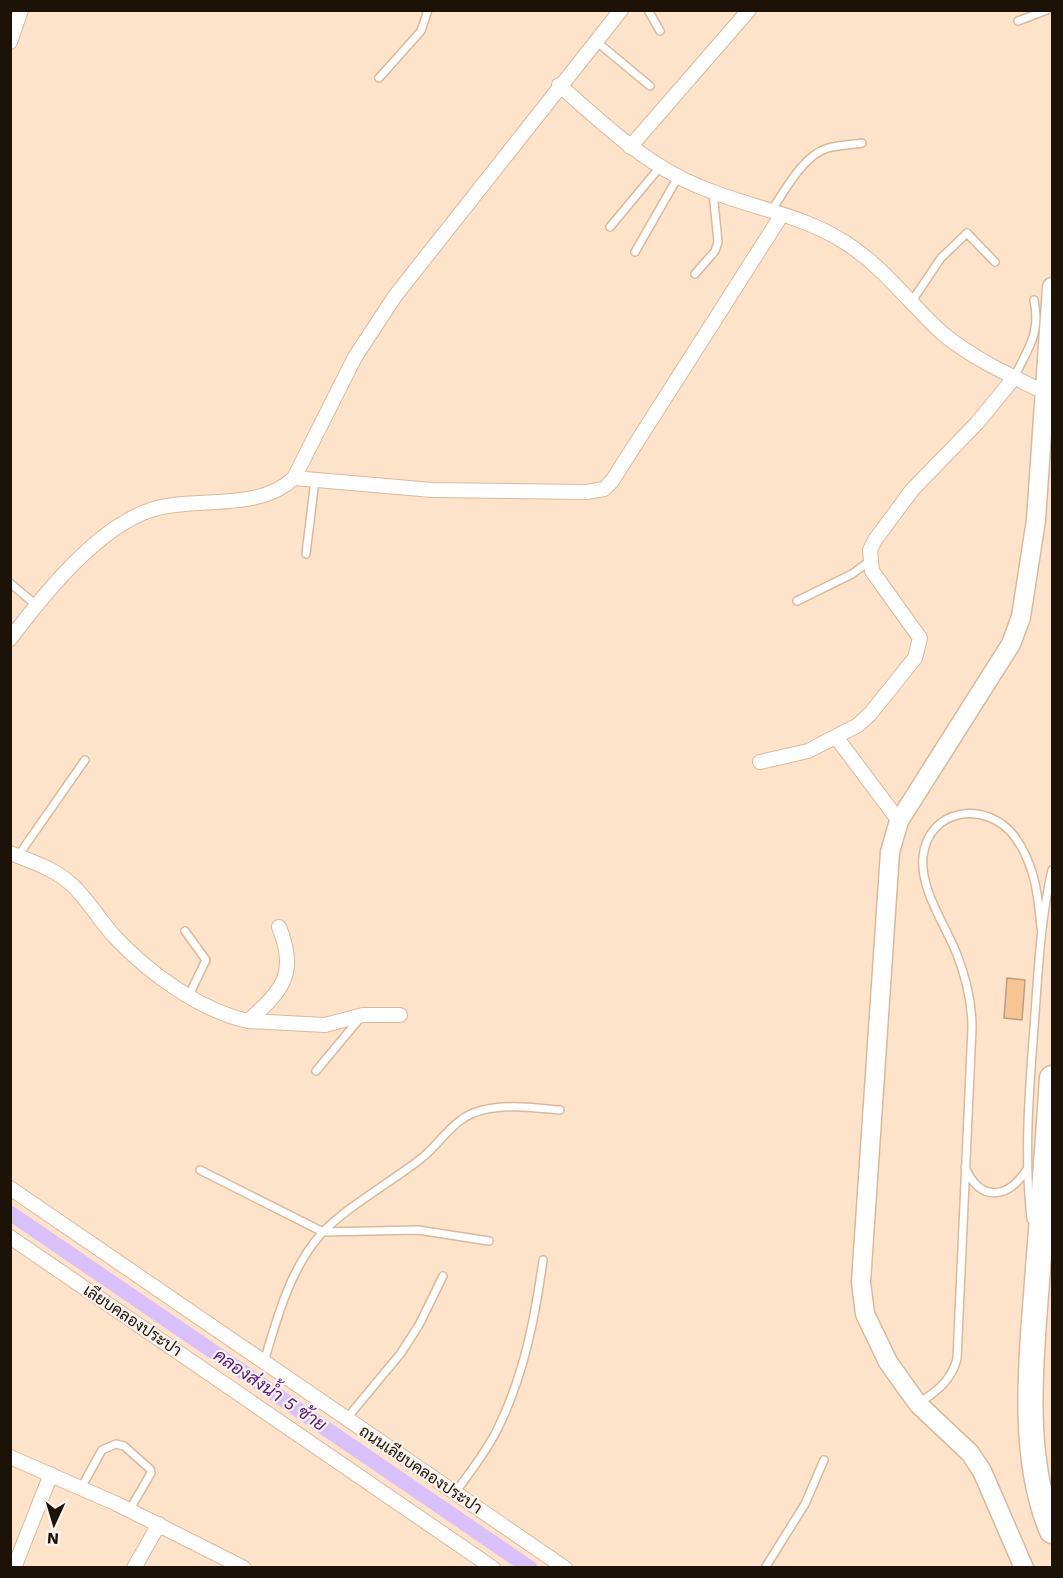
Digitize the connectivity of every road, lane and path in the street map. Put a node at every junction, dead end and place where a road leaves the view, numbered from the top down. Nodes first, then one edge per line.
1 (21, 10) edge
2 (428, 10) edge
3 (648, 10) edge
4 (749, 10) edge
5 (1047, 10) edge
6 (620, 11) edge
7 (1018, 21) dead end
8 (660, 31) dead end
9 (10, 42) edge
10 (597, 42) junction
11 (379, 78) dead end
12 (560, 85) junction
13 (650, 86) dead end
14 (862, 143) dead end
15 (630, 147) junction
16 (660, 167) junction
17 (678, 177) junction
18 (714, 192) junction
19 (776, 214) junction
20 (610, 226) dead end
21 (635, 252) dead end
22 (995, 262) dead end
23 (695, 274) dead end
24 (1053, 287) edge
25 (1034, 300) dead end
26 (912, 301) junction
27 (1014, 378) junction
28 (1044, 392) junction
29 (294, 478) junction
30 (315, 480) junction
31 (306, 554) dead end
32 (871, 560) junction
33 (10, 583) edge
34 (797, 601) dead end
35 (36, 604) junction
36 (10, 639) edge
37 (836, 737) junction
38 (85, 760) dead end
39 (760, 762) dead end
40 (899, 821) junction
41 (14, 854) edge
42 (1053, 870) edge
43 (279, 927) dead end
44 (1041, 928) junction
45 (185, 931) dead end
46 (189, 995) junction
47 (363, 1015) junction
48 (400, 1015) dead end
49 (248, 1021) junction
50 (316, 1071) dead end
51 (1053, 1078) edge
52 (560, 1110) dead end
53 (964, 1165) junction
54 (1027, 1169) junction
55 (200, 1170) dead end
56 (10, 1188) edge
57 (323, 1232) junction
58 (10, 1237) edge
59 (489, 1241) dead end
60 (543, 1260) dead end
61 (1038, 1275) junction
62 (443, 1276) dead end
63 (264, 1362) junction
64 (918, 1404) junction
65 (346, 1418) junction
66 (10, 1457) edge
67 (824, 1460) dead end
68 (51, 1474) junction
69 (81, 1488) junction
70 (455, 1493) junction
71 (130, 1509) junction
72 (159, 1524) junction
73 (1053, 1531) edge
74 (14, 1568) edge
75 (134, 1568) edge
76 (244, 1568) edge
77 (493, 1568) edge
78 (565, 1568) edge
79 (765, 1568) edge
80 (1024, 1568) edge

1 - 9 street
2 - 11 lane
3 - 8 lane
4 - 15 street
5 - 7 lane
6 - 10 street
10 - 12 street
10 - 13 lane
12 - 15 street
12 - 29 street
14 - 19 lane
15 - 16 street
16 - 17 street
16 - 20 lane
17 - 18 street
17 - 21 lane
18 - 19 street
18 - 23 lane
19 - 26 street
19 - 30 street
22 - 26 lane
24 - 28 main road
25 - 27 lane
26 - 27 street
27 - 28 street
27 - 32 street
28 - 40 main road
29 - 30 street
29 - 35 street
30 - 31 lane
32 - 34 lane
32 - 37 street
33 - 35 lane
35 - 36 street
37 - 39 street
37 - 40 street
38 - 41 lane
40 - 64 main road
41 - 46 street
42 - 44 lane
43 - 49 street
44 - 53 lane
44 - 54 lane
45 - 46 lane
46 - 49 street
47 - 48 street
47 - 49 street
47 - 50 lane
51 - 61 highway
52 - 57 lane
53 - 54 lane
53 - 64 lane
54 - 61 lane
55 - 57 lane
56 - 63 street, ถนนเลียบคลองประปา
57 - 59 lane
57 - 63 lane
58 - 77 street, เลียบคลองประปา
60 - 70 lane
61 - 73 highway
62 - 65 lane
63 - 65 street, ถนนเลียบคลองประปา
64 - 80 main road
65 - 70 street, ถนนเลียบคลองประปา
66 - 68 street
67 - 79 lane
68 - 69 street
68 - 74 street
69 - 71 street
69 - 71 lane
70 - 78 street, ถนนเลียบคลองประปา
71 - 72 street
72 - 75 street
72 - 76 street

